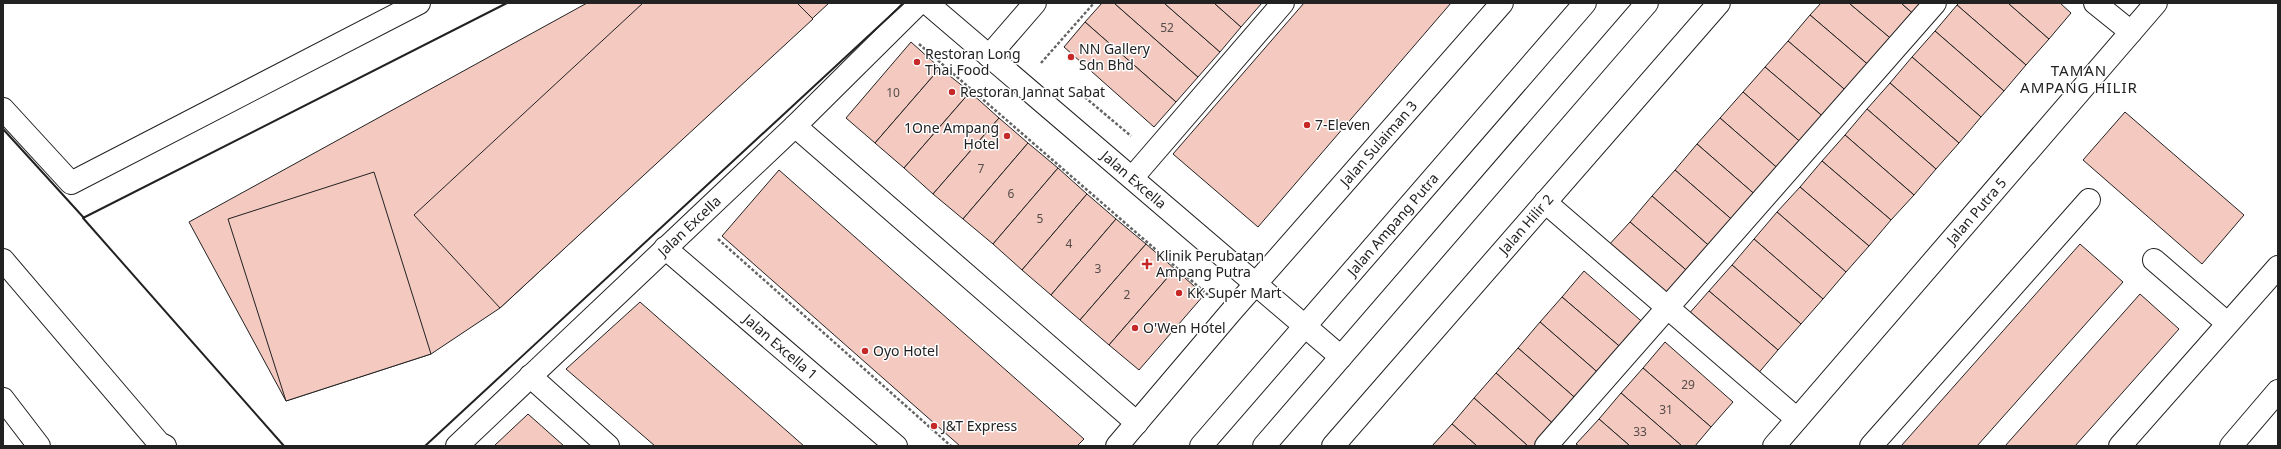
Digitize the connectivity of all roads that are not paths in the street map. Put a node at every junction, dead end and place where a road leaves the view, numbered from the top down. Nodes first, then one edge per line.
1 (419, 3) edge
2 (919, 3) edge
3 (927, 3) edge
4 (1035, 3) edge
5 (1282, 3) edge
6 (1502, 3) edge
7 (1585, 3) edge
8 (1647, 3) edge
9 (1719, 3) edge
10 (1936, 3) edge
11 (2095, 3) edge
12 (2156, 3) edge
13 (2131, 32) junction
14 (989, 56) junction
15 (3, 108) edge
16 (795, 126) junction
17 (1132, 178) junction
18 (2089, 200) dead end
19 (1545, 202) junction
20 (665, 248) junction
21 (3, 260) edge
22 (2154, 260) dead end
23 (2278, 267) edge
24 (1255, 284) junction
25 (1668, 308) junction
26 (2227, 323) junction
27 (1304, 326) junction
28 (1341, 357) junction
29 (530, 376) junction
30 (2278, 391) edge
31 (3, 399) edge
32 (1797, 419) junction
33 (1137, 423) junction
34 (1783, 443) edge
35 (160, 445) edge
36 (39, 446) edge
37 (457, 446) edge
38 (608, 446) edge
39 (896, 446) edge
40 (1117, 446) edge
41 (1201, 446) edge
42 (1264, 446) edge
43 (1333, 446) edge
44 (1546, 446) edge
45 (1871, 446) edge
46 (2120, 446) edge
47 (2230, 446) edge

1 - 15 street
2 - 16 street, Jalan Excella
3 - 14 street, Jalan Excella
4 - 14 street
5 - 17 street
6 - 24 street, Jalan Sulaiman 3
7 - 27 street, Jalan Ampang Putra
8 - 28 street
9 - 19 street, Jalan Hilir 2
10 - 25 street
11 - 13 street
12 - 13 street, Jalan Putra 5
13 - 32 street, Jalan Putra 5
14 - 17 street, Jalan Excella
16 - 20 street, Jalan Excella
16 - 33 street
17 - 24 street, Jalan Excella
18 - 45 street
19 - 25 street
19 - 43 street, Jalan Hilir 2
20 - 29 street, Jalan Excella
20 - 39 street, Jalan Excella 1
21 - 35 street
22 - 26 street
23 - 26 street
24 - 27 street, Jalan Excella
24 - 33 street, Jalan Sulaiman 3
25 - 32 street
25 - 44 street
26 - 46 street
27 - 28 street, Jalan Excella
27 - 41 street, Jalan Ampang Putra
28 - 42 street
29 - 37 street, Jalan Excella
29 - 38 street
30 - 47 street
31 - 36 street
32 - 34 street, Jalan Putra 5
33 - 40 street, Jalan Sulaiman 3

